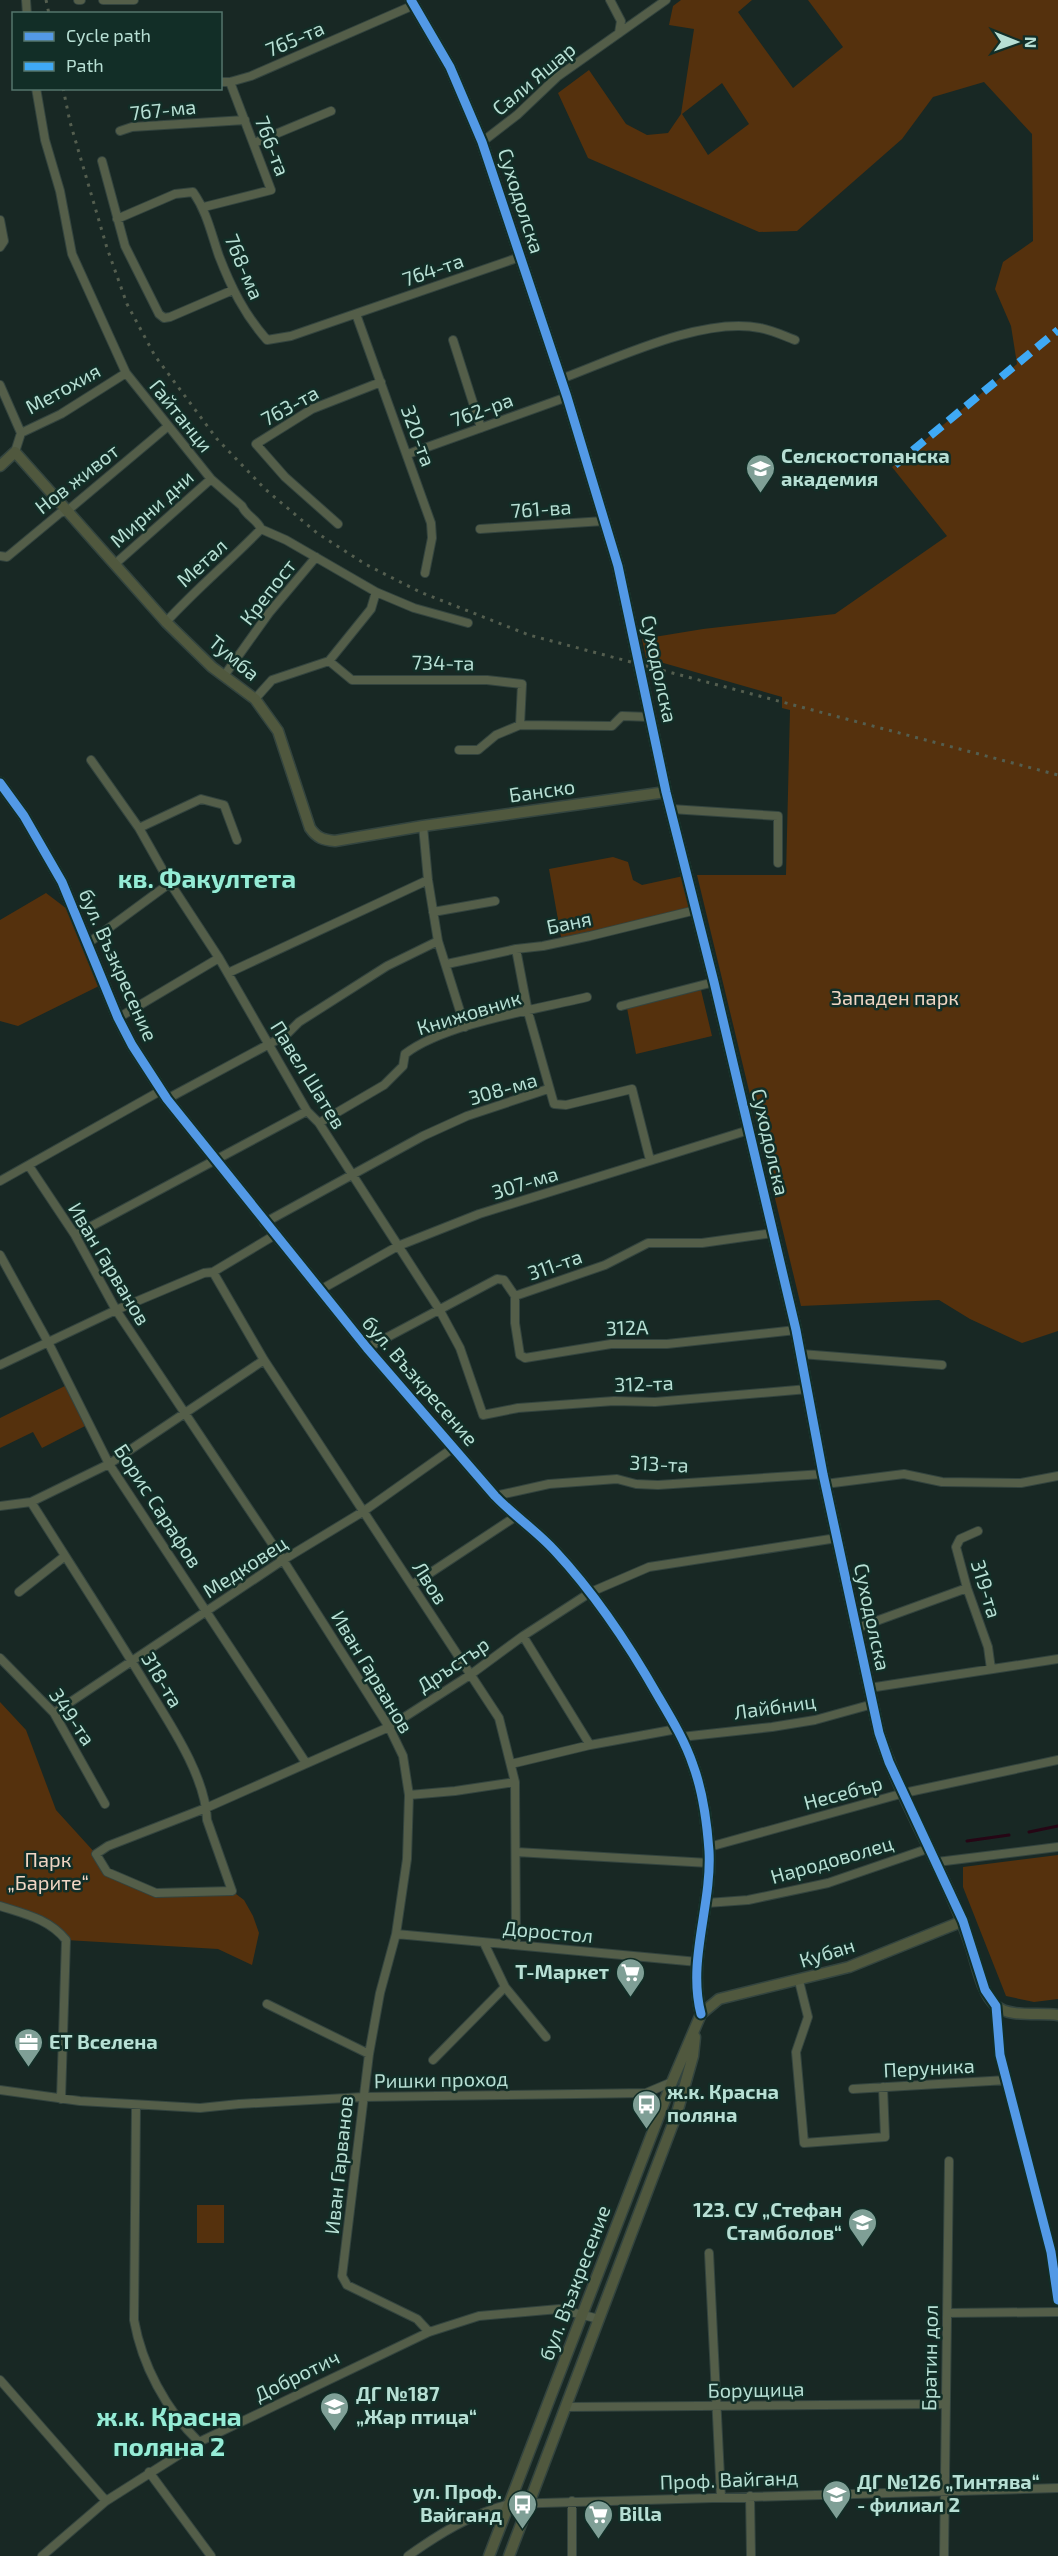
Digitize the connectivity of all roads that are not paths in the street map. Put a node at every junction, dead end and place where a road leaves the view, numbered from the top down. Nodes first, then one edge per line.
1 (103, 0) edge
2 (134, 0) edge
3 (610, 0) edge
4 (666, 0) edge
5 (412, 3) edge
6 (619, 33) junction
7 (222, 82) edge
8 (230, 82) junction
9 (36, 90) edge
10 (331, 111) dead end
11 (245, 120) junction
12 (120, 131) dead end
13 (482, 142) junction
14 (254, 143) junction
15 (102, 161) dead end
16 (204, 207) junction
17 (117, 219) junction
18 (0, 220) edge
19 (2, 244) edge
20 (520, 257) junction
21 (233, 290) junction
22 (356, 315) junction
23 (453, 340) dead end
24 (795, 340) dead end
25 (126, 374) junction
26 (561, 379) junction
27 (381, 382) junction
28 (0, 385) edge
29 (567, 397) junction
30 (167, 427) junction
31 (481, 428) junction
32 (21, 433) junction
33 (15, 452) junction
34 (408, 454) junction
35 (0, 466) edge
36 (211, 479) junction
37 (68, 511) junction
38 (604, 521) junction
39 (338, 524) dead end
40 (261, 529) junction
41 (480, 529) dead end
42 (3, 556) edge
43 (316, 557) junction
44 (115, 564) junction
45 (425, 573) dead end
46 (376, 592) junction
47 (166, 622) junction
48 (468, 623) dead end
49 (330, 661) junction
50 (224, 676) junction
51 (255, 699) junction
52 (650, 717) junction
53 (520, 725) junction
54 (459, 750) dead end
55 (91, 759) dead end
56 (0, 783) edge
57 (666, 792) junction
58 (670, 809) junction
59 (423, 826) junction
60 (138, 828) junction
61 (237, 840) dead end
62 (778, 863) dead end
63 (428, 880) junction
64 (170, 883) junction
65 (495, 900) dead end
66 (696, 910) junction
67 (434, 912) junction
68 (438, 941) junction
69 (87, 944) junction
70 (516, 949) junction
71 (219, 958) junction
72 (447, 964) junction
73 (228, 973) junction
74 (714, 982) junction
75 (587, 997) dead end
76 (621, 1006) dead end
77 (528, 1012) junction
78 (118, 1018) junction
79 (465, 1027) junction
80 (268, 1045) junction
81 (548, 1089) junction
82 (164, 1094) junction
83 (308, 1111) junction
84 (319, 1123) junction
85 (749, 1130) junction
86 (650, 1160) junction
87 (216, 1162) junction
88 (29, 1166) junction
89 (350, 1174) junction
90 (0, 1180) edge
91 (264, 1223) junction
92 (773, 1233) junction
93 (75, 1235) junction
94 (275, 1235) junction
95 (398, 1246) junction
96 (1, 1258) edge
97 (213, 1272) junction
98 (320, 1290) junction
99 (515, 1296) junction
100 (439, 1309) junction
101 (116, 1310) junction
102 (796, 1330) junction
103 (48, 1341) junction
104 (367, 1348) junction
105 (801, 1354) junction
106 (264, 1360) junction
107 (0, 1365) edge
108 (942, 1365) dead end
109 (808, 1389) junction
110 (184, 1415) junction
111 (483, 1415) joint
112 (453, 1448) junction
113 (109, 1464) junction
114 (1058, 1476) edge
115 (824, 1479) junction
116 (495, 1496) junction
117 (31, 1502) junction
118 (0, 1506) edge
119 (364, 1511) junction
120 (515, 1517) junction
121 (978, 1531) dead end
122 (837, 1538) junction
123 (65, 1556) junction
124 (283, 1560) junction
125 (412, 1585) junction
126 (967, 1588) junction
127 (18, 1592) dead end
128 (591, 1592) junction
129 (206, 1611) junction
130 (857, 1628) junction
131 (524, 1636) junction
132 (0, 1658) edge
133 (1058, 1659) edge
134 (132, 1661) junction
135 (991, 1669) junction
136 (470, 1675) junction
137 (869, 1688) junction
138 (873, 1704) junction
139 (54, 1713) junction
140 (389, 1727) junction
141 (679, 1733) junction
142 (590, 1745) junction
143 (1058, 1760) edge
144 (306, 1763) junction
145 (512, 1764) junction
146 (515, 1782) junction
147 (904, 1794) junction
148 (409, 1795) junction
149 (105, 1804) dead end
150 (206, 1808) junction
151 (709, 1847) junction
152 (1058, 1847) edge
153 (930, 1848) junction
154 (516, 1852) junction
155 (937, 1862) junction
156 (709, 1863) junction
157 (232, 1891) joint
158 (707, 1904) junction
159 (0, 1906) edge
160 (963, 1922) junction
161 (396, 1934) junction
162 (484, 1943) junction
163 (516, 1944) junction
164 (698, 1962) junction
165 (799, 1981) junction
166 (505, 1987) junction
167 (267, 2004) dead end
168 (996, 2006) junction
169 (1054, 2013) edge
170 (701, 2014) junction
171 (696, 2025) junction
172 (546, 2037) dead end
173 (369, 2054) junction
174 (433, 2060) dead end
175 (1007, 2080) junction
176 (672, 2082) junction
177 (883, 2087) junction
178 (853, 2089) dead end
179 (0, 2090) edge
180 (363, 2097) junction
181 (61, 2099) junction
182 (136, 2106) junction
183 (949, 2161) dead end
184 (709, 2253) dead end
185 (1058, 2300) edge
186 (1058, 2312) edge
187 (582, 2313) junction
188 (947, 2313) junction
189 (599, 2319) junction
190 (429, 2332) junction
191 (0, 2380) edge
192 (946, 2404) junction
193 (716, 2406) junction
194 (566, 2407) junction
195 (199, 2442) junction
196 (149, 2472) junction
197 (1058, 2488) edge
198 (945, 2492) junction
199 (750, 2496) junction
200 (721, 2497) junction
201 (106, 2501) junction
202 (572, 2501) junction
203 (529, 2502) junction
204 (508, 2504) junction
205 (42, 2556) edge
206 (211, 2556) edge
207 (408, 2556) edge
208 (489, 2556) edge
209 (509, 2556) edge
210 (572, 2556) edge
211 (751, 2556) edge
212 (944, 2556) edge

1 - 2 street
3 - 6 street
4 - 6 street, Сали Яшар
5 - 8 street, 765-та
5 - 13 street, Суходолска
6 - 13 street, Сали Яшар
7 - 8 street, 765-та
8 - 11 street, 766-та
9 - 25 street, Гайтанци
10 - 14 street
11 - 12 street, 767-ма
11 - 14 street, 766-та
13 - 20 street, Суходолска
14 - 16 street, 766-та
15 - 17 street
16 - 17 street
16 - 21 street, 768-ма
17 - 21 street
18 - 19 street
20 - 22 street, 764-та
20 - 26 street, Суходолска
21 - 22 street, 768-ма
22 - 27 street, 320-та
23 - 31 street
24 - 26 street
25 - 30 street, Гайтанци
25 - 32 street, Метохия
26 - 29 street, Суходолска
27 - 34 street, 320-та
27 - 39 street, 763-та
28 - 32 street
29 - 31 street, 762-ра
29 - 38 street, Суходолска
30 - 36 street, Гайтанци
30 - 37 street, Нов живот
31 - 34 street, 762-ра
32 - 33 street, Метохия
33 - 35 street, Метохия
33 - 37 street, Тумба
34 - 45 street, 320-та
36 - 40 street, Гайтанци
36 - 44 street, Мирни дни
37 - 42 street, Нов живот
37 - 44 street, Тумба
38 - 41 street, 761-ва
38 - 52 street, Суходолска
40 - 43 street, Гайтанци
40 - 47 street, Метал
43 - 46 street, Гайтанци
43 - 50 street, Крепост
44 - 47 street, Тумба
46 - 48 street, Гайтанци
46 - 49 street
47 - 50 street, Тумба
49 - 51 street
49 - 53 street, 734-та
50 - 51 street, Тумба
51 - 59 street, Тумба
52 - 53 street
52 - 57 street, Суходолска
53 - 54 street
55 - 60 street, Павел Шатев
56 - 69 street, бул. Възкресение
57 - 58 street, Суходолска
57 - 59 street, Банско
58 - 62 street
58 - 66 street, Суходолска
59 - 63 street
60 - 61 street
60 - 64 street, Павел Шатев
63 - 67 street
63 - 73 street
64 - 69 street
64 - 71 street, Павел Шатев
65 - 67 street
66 - 70 street, Баня
66 - 74 street, Суходолска
67 - 68 street
68 - 72 street
68 - 80 street
69 - 78 street, бул. Възкресение
70 - 72 street, Баня
70 - 77 street
71 - 73 street, Павел Шатев
71 - 78 street
72 - 79 street
73 - 80 street, Павел Шатев
74 - 76 street
74 - 85 street, Суходолска
75 - 77 street, Книжовник
77 - 79 street, Книжовник
77 - 81 street
78 - 82 street, бул. Възкресение
79 - 84 street, Книжовник
80 - 82 street
80 - 83 street, Павел Шатев
81 - 86 street, 308-ма
81 - 89 street, 308-ма
82 - 87 street, бул. Възкресение
82 - 88 street
83 - 84 street, Павел Шатев
83 - 87 street
84 - 89 street, Павел Шатев
85 - 86 street, 307-ма
85 - 92 street, Суходолска
86 - 95 street, 307-ма
87 - 91 street, бул. Възкресение
87 - 93 street
88 - 90 street
88 - 93 street, Иван Гарванов
89 - 91 street, 308-ма
89 - 95 street, Павел Шатев
91 - 94 street, бул. Възкресение
92 - 99 street, 311-та
92 - 102 street, Суходолска
93 - 101 street, Иван Гарванов
94 - 97 street
94 - 98 street, бул. Възкресение
95 - 98 street, 307-ма
95 - 100 street, Павел Шатев
96 - 103 street, Борис Сарафов
97 - 101 street
97 - 106 street, Лвов
98 - 104 street, бул. Възкресение
99 - 100 street, 311-та
99 - 102 street, 312А
100 - 104 street, 311-та
100 - 111 street, Павел Шатев
101 - 103 street
101 - 110 street, Иван Гарванов
102 - 105 street, Суходолска
103 - 107 street
103 - 113 street, Борис Сарафов
104 - 112 street, бул. Възкресение
105 - 108 street
105 - 109 street, Суходолска
106 - 110 street
106 - 119 street, Лвов
109 - 111 street, 312-та
109 - 115 street, Суходолска
110 - 113 street
110 - 124 street, Иван Гарванов
112 - 116 street, бул. Възкресение
112 - 119 street, Медковец
113 - 117 street
113 - 129 street, Борис Сарафов
114 - 115 street, 313-та
115 - 116 street, 313-та
115 - 122 street, Суходолска
116 - 120 street, бул. Възкресение
117 - 118 street
117 - 123 street, 318-та
119 - 124 street, Медковец
119 - 125 street, Лвов
120 - 125 street
120 - 128 street, бул. Възкресение
121 - 126 street, 319-та
122 - 128 street, Дръстър
122 - 130 street, Суходолска
123 - 127 street
123 - 134 street, 318-та
124 - 129 street, Медковец
124 - 140 street, Иван Гарванов
125 - 136 street, Лвов
126 - 130 street
126 - 135 street, 319-та
128 - 131 street, Дръстър
128 - 141 street, бул. Възкресение
129 - 134 street, Медковец
129 - 144 street, Борис Сарафов
130 - 137 street, Суходолска
131 - 136 street, Дръстър
131 - 142 street
132 - 139 street, 349-та
133 - 135 street
134 - 139 street, Медковец
134 - 150 street, 318-та
135 - 137 street
136 - 140 street, Дръстър
136 - 145 street, Лвов
137 - 138 street, Суходолска
138 - 141 street, Лайбниц
138 - 147 street, Суходолска
139 - 149 street, 349-та
140 - 144 street, Дръстър
140 - 148 street, Иван Гарванов
141 - 142 street, Лайбниц
141 - 151 street, бул. Възкресение
142 - 145 street, Лайбниц
143 - 147 street, Несебър
144 - 150 street, Дръстър
145 - 146 street, Лвов
146 - 148 street
146 - 154 street, Лвов
147 - 151 street, Несебър
147 - 153 street, Суходолска
148 - 161 street, Иван Гарванов
150 - 157 street, 318-та
150 - 157 street, Дръстър
151 - 156 street, бул. Възкресение
152 - 155 street
153 - 155 street, Суходолска
153 - 158 street, Народоволец
154 - 156 street
154 - 163 street, Лвов
155 - 160 street, Суходолска
156 - 158 street, бул. Възкресение
158 - 164 street, бул. Възкресение
159 - 181 street
160 - 165 street, Кубан
160 - 168 street, Суходолска
161 - 162 street, Доростол
161 - 173 street, Иван Гарванов
162 - 163 street, Доростол
162 - 166 street
163 - 164 street, Доростол
164 - 170 street, бул. Възкресение
165 - 170 street, Кубан
165 - 177 street
166 - 172 street
166 - 174 street
167 - 173 street
168 - 169 street
168 - 175 street, Суходолска
170 - 171 street, бул. Възкресение
171 - 176 street, бул. Възкресение
171 - 189 street, бул. Възкресение
173 - 180 street, Иван Гарванов
175 - 177 street, Перуника
175 - 185 street, Суходолска
176 - 180 street, Ришки проход
176 - 187 street, бул. Възкресение
177 - 178 street, Перуника
179 - 181 street, Ришки проход
180 - 182 street, Ришки проход
180 - 190 street, Иван Гарванов
181 - 182 street, Ришки проход
182 - 195 street
183 - 188 street, Братин дол
184 - 193 street
186 - 188 street
187 - 189 street, Добротич
187 - 190 street, Добротич
187 - 204 street, бул. Възкресение
188 - 192 street, Братин дол
189 - 194 street, бул. Възкресение
190 - 195 street, Добротич
191 - 201 street
192 - 193 street, Борущица
192 - 198 street, Братин дол
193 - 194 street, Борущица
193 - 200 street
194 - 203 street, бул. Възкресение
195 - 196 street, Добротич
196 - 201 street, Добротич
196 - 206 street
197 - 198 street, Проф. Вайганд
198 - 199 street, Проф. Вайганд
198 - 212 street, Братин дол
199 - 200 street, Проф. Вайганд
199 - 211 street
200 - 202 street, Проф. Вайганд
201 - 205 street, Добротич
202 - 203 street, Проф. Вайганд
202 - 210 street
203 - 204 street, Проф. Вайганд
203 - 209 street, бул. Възкресение
204 - 207 street, Проф. Вайганд
204 - 208 street, бул. Възкресение

